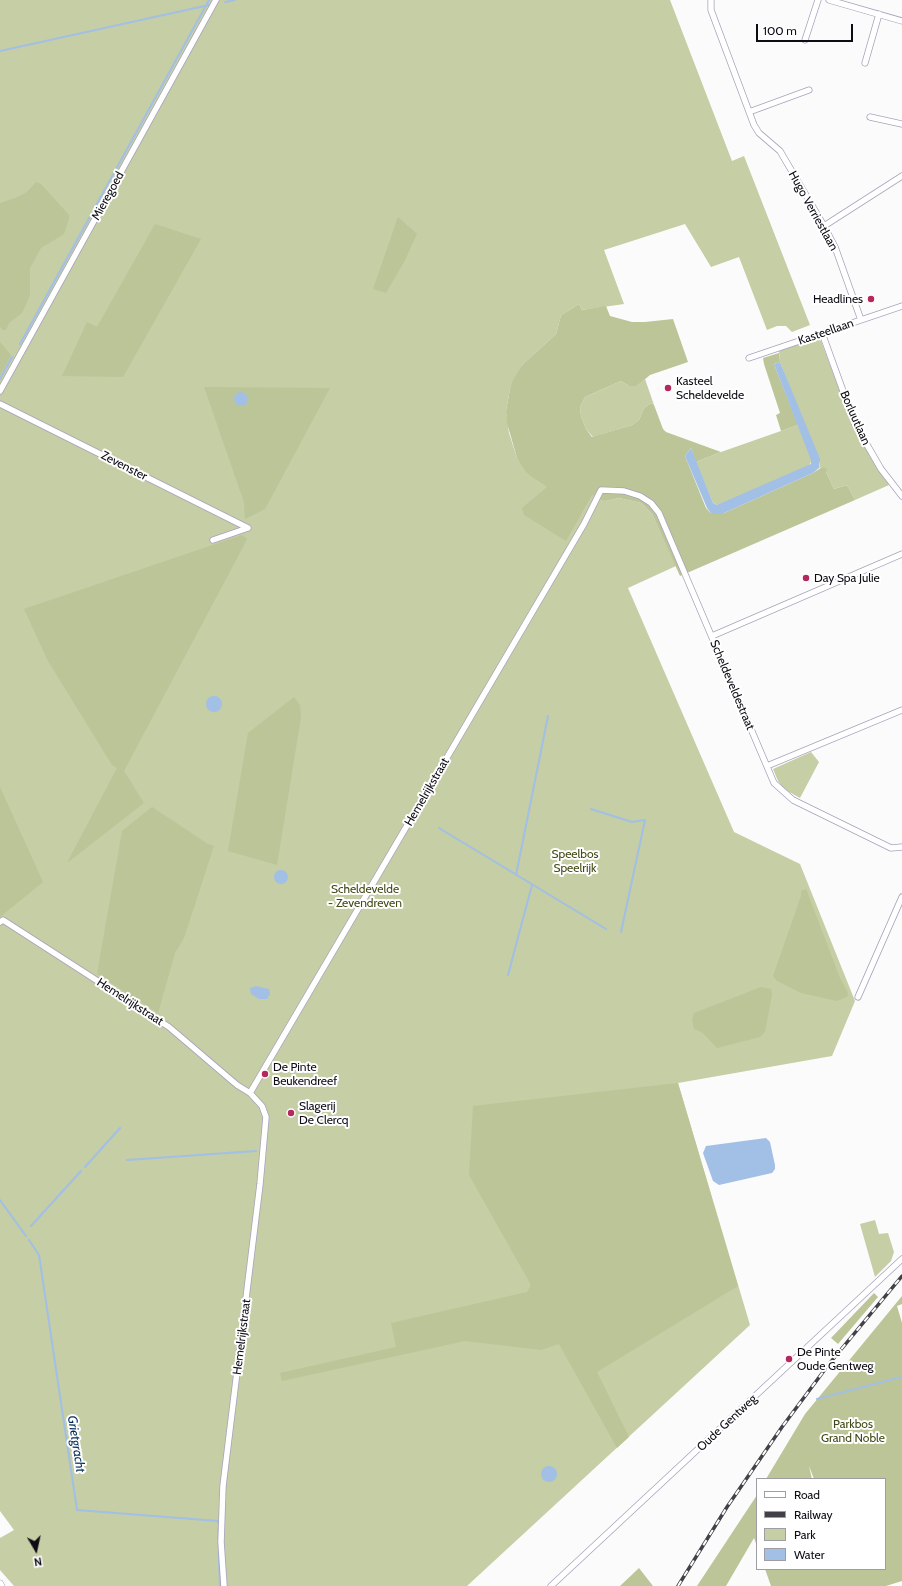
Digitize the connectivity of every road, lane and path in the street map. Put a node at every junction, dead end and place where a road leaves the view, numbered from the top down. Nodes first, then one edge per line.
1 (216, 0) edge
2 (711, 0) edge
3 (818, 0) edge
4 (829, 0) edge
5 (849, 2) edge
6 (878, 14) junction
7 (902, 21) edge
8 (805, 40) dead end
9 (865, 63) dead end
10 (809, 90) dead end
11 (749, 112) junction
12 (870, 117) dead end
13 (902, 124) edge
14 (902, 176) edge
15 (824, 226) junction
16 (902, 306) edge
17 (861, 320) junction
18 (822, 333) junction
19 (750, 358) dead end
20 (0, 392) edge
21 (0, 404) edge
22 (601, 490) joint
23 (902, 496) edge
24 (213, 540) dead end
25 (902, 554) edge
26 (712, 636) junction
27 (902, 710) edge
28 (767, 766) junction
29 (902, 847) edge
30 (902, 897) edge
31 (1, 921) edge
32 (858, 997) dead end
33 (250, 1093) junction
34 (902, 1259) edge
35 (224, 1586) edge
36 (551, 1586) edge

1 - 20 street, Mieregoed
2 - 11 street, Hugo Verriestlaan
3 - 8 street
4 - 5 street
5 - 6 street
6 - 7 street
6 - 9 street
10 - 11 street
11 - 15 street, Hugo Verriestlaan
12 - 13 street
14 - 15 street
15 - 17 street, Hugo Verriestlaan
16 - 17 street, Kasteellaan
17 - 18 street, Kasteellaan
18 - 19 street, Kasteellaan
18 - 23 street, Borluutlaan
21 - 24 street, Zevenster
22 - 26 street, Scheldeveldestraat
22 - 33 street, Hemelrijkstraat
25 - 26 street
26 - 28 street, Scheldeveldestraat
27 - 28 street
28 - 29 street, Scheldeveldestraat
30 - 32 street
31 - 33 street, Hemelrijkstraat
33 - 35 street, Hemelrijkstraat
34 - 36 street, Oude Gentweg

